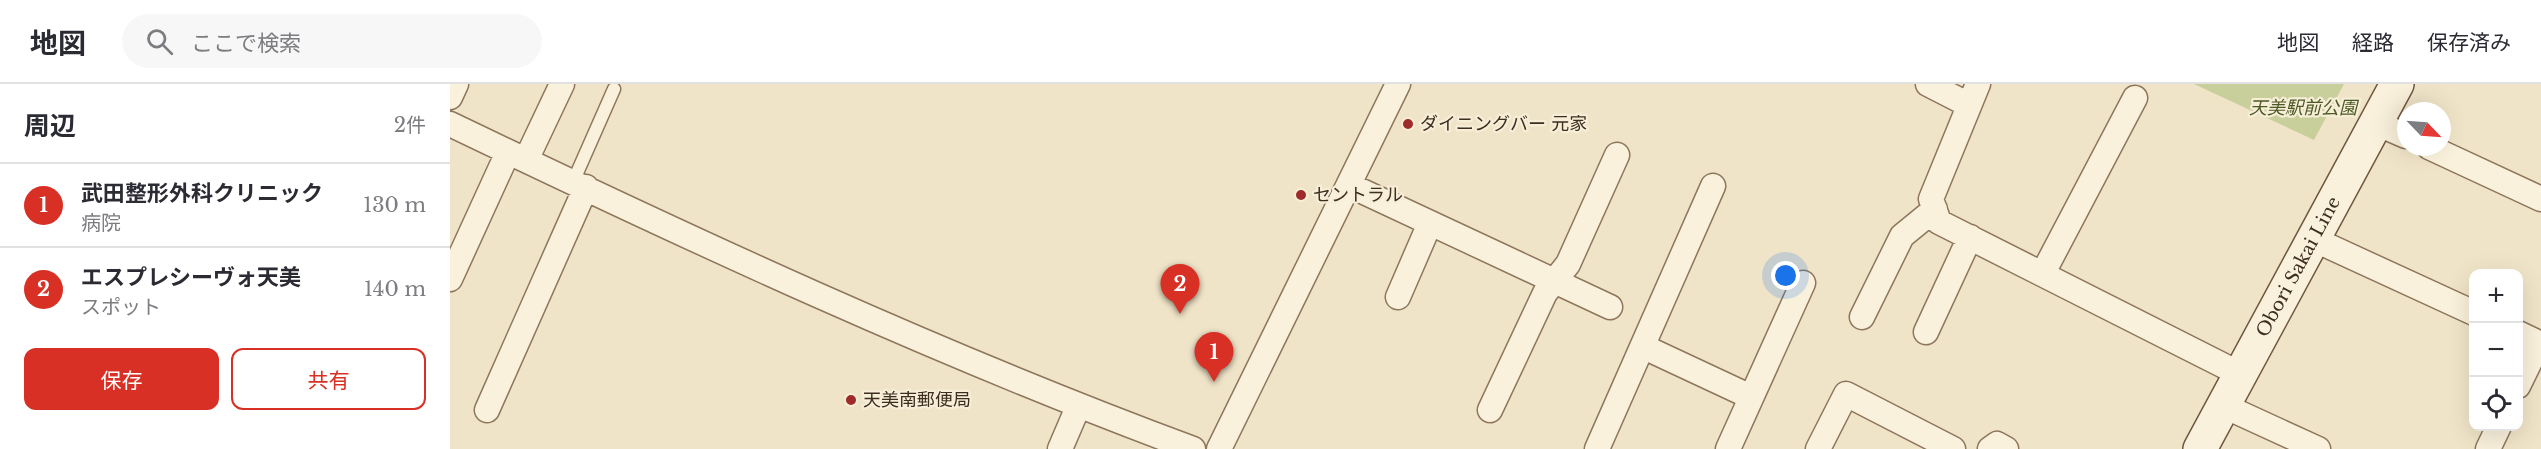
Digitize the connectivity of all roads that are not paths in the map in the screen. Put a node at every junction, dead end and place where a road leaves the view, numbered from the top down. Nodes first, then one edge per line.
1 (456, 84) edge
2 (562, 84) edge
3 (1398, 84) edge
4 (1928, 84) edge
5 (2397, 84) edge
6 (614, 89) dead end
7 (1974, 95) edge
8 (450, 97) edge
9 (2135, 98) dead end
10 (2376, 123) junction
11 (450, 124) edge
12 (2397, 132) edge
13 (1617, 155) dead end
14 (517, 156) junction
15 (2448, 156) edge
16 (580, 184) junction
17 (1349, 185) junction
18 (1713, 186) dead end
19 (2541, 199) edge
20 (1935, 209) junction
21 (1430, 223) junction
22 (1970, 237) junction
23 (2313, 239) junction
24 (2043, 273) junction
25 (450, 279) edge
26 (1553, 282) junction
27 (1803, 283) dead end
28 (1398, 297) dead end
29 (1610, 307) dead end
30 (2469, 311) edge
31 (1862, 316) dead end
32 (1926, 332) dead end
33 (2533, 340) edge
34 (1644, 347) junction
35 (2240, 374) junction
36 (2521, 377) edge
37 (1751, 397) junction
38 (2222, 405) junction
39 (1078, 407) junction
40 (487, 410) dead end
41 (1490, 410) dead end
42 (2497, 431) edge
43 (1060, 449) edge
44 (1193, 449) edge
45 (1219, 449) edge
46 (1597, 449) edge
47 (1728, 449) edge
48 (1818, 449) edge
49 (1953, 449) edge
50 (1990, 449) edge
51 (2006, 449) edge
52 (2200, 449) edge
53 (2318, 449) edge
54 (2488, 449) edge

1 - 8 street
2 - 14 street
3 - 17 street
4 - 7 street
5 - 10 main road, Obori Sakai Line
6 - 16 lane
7 - 20 street
9 - 24 street
10 - 12 street
10 - 23 main road, Obori Sakai Line
11 - 14 street
13 - 26 street
14 - 16 street
14 - 25 street
15 - 19 street
16 - 39 street
16 - 40 street
17 - 21 street
17 - 45 street
18 - 34 street
20 - 22 street
20 - 31 street
21 - 26 street
21 - 28 street
22 - 24 street
22 - 32 street
23 - 30 street
23 - 35 main road, Obori Sakai Line
24 - 35 street
26 - 29 street
26 - 41 street
27 - 37 street
33 - 36 street
34 - 37 street
34 - 46 street
35 - 38 main road, Obori Sakai Line
37 - 47 street
38 - 52 main road, Obori Sakai Line
38 - 53 street
39 - 43 street
39 - 44 street
42 - 54 street
48 - 49 street
50 - 51 street

